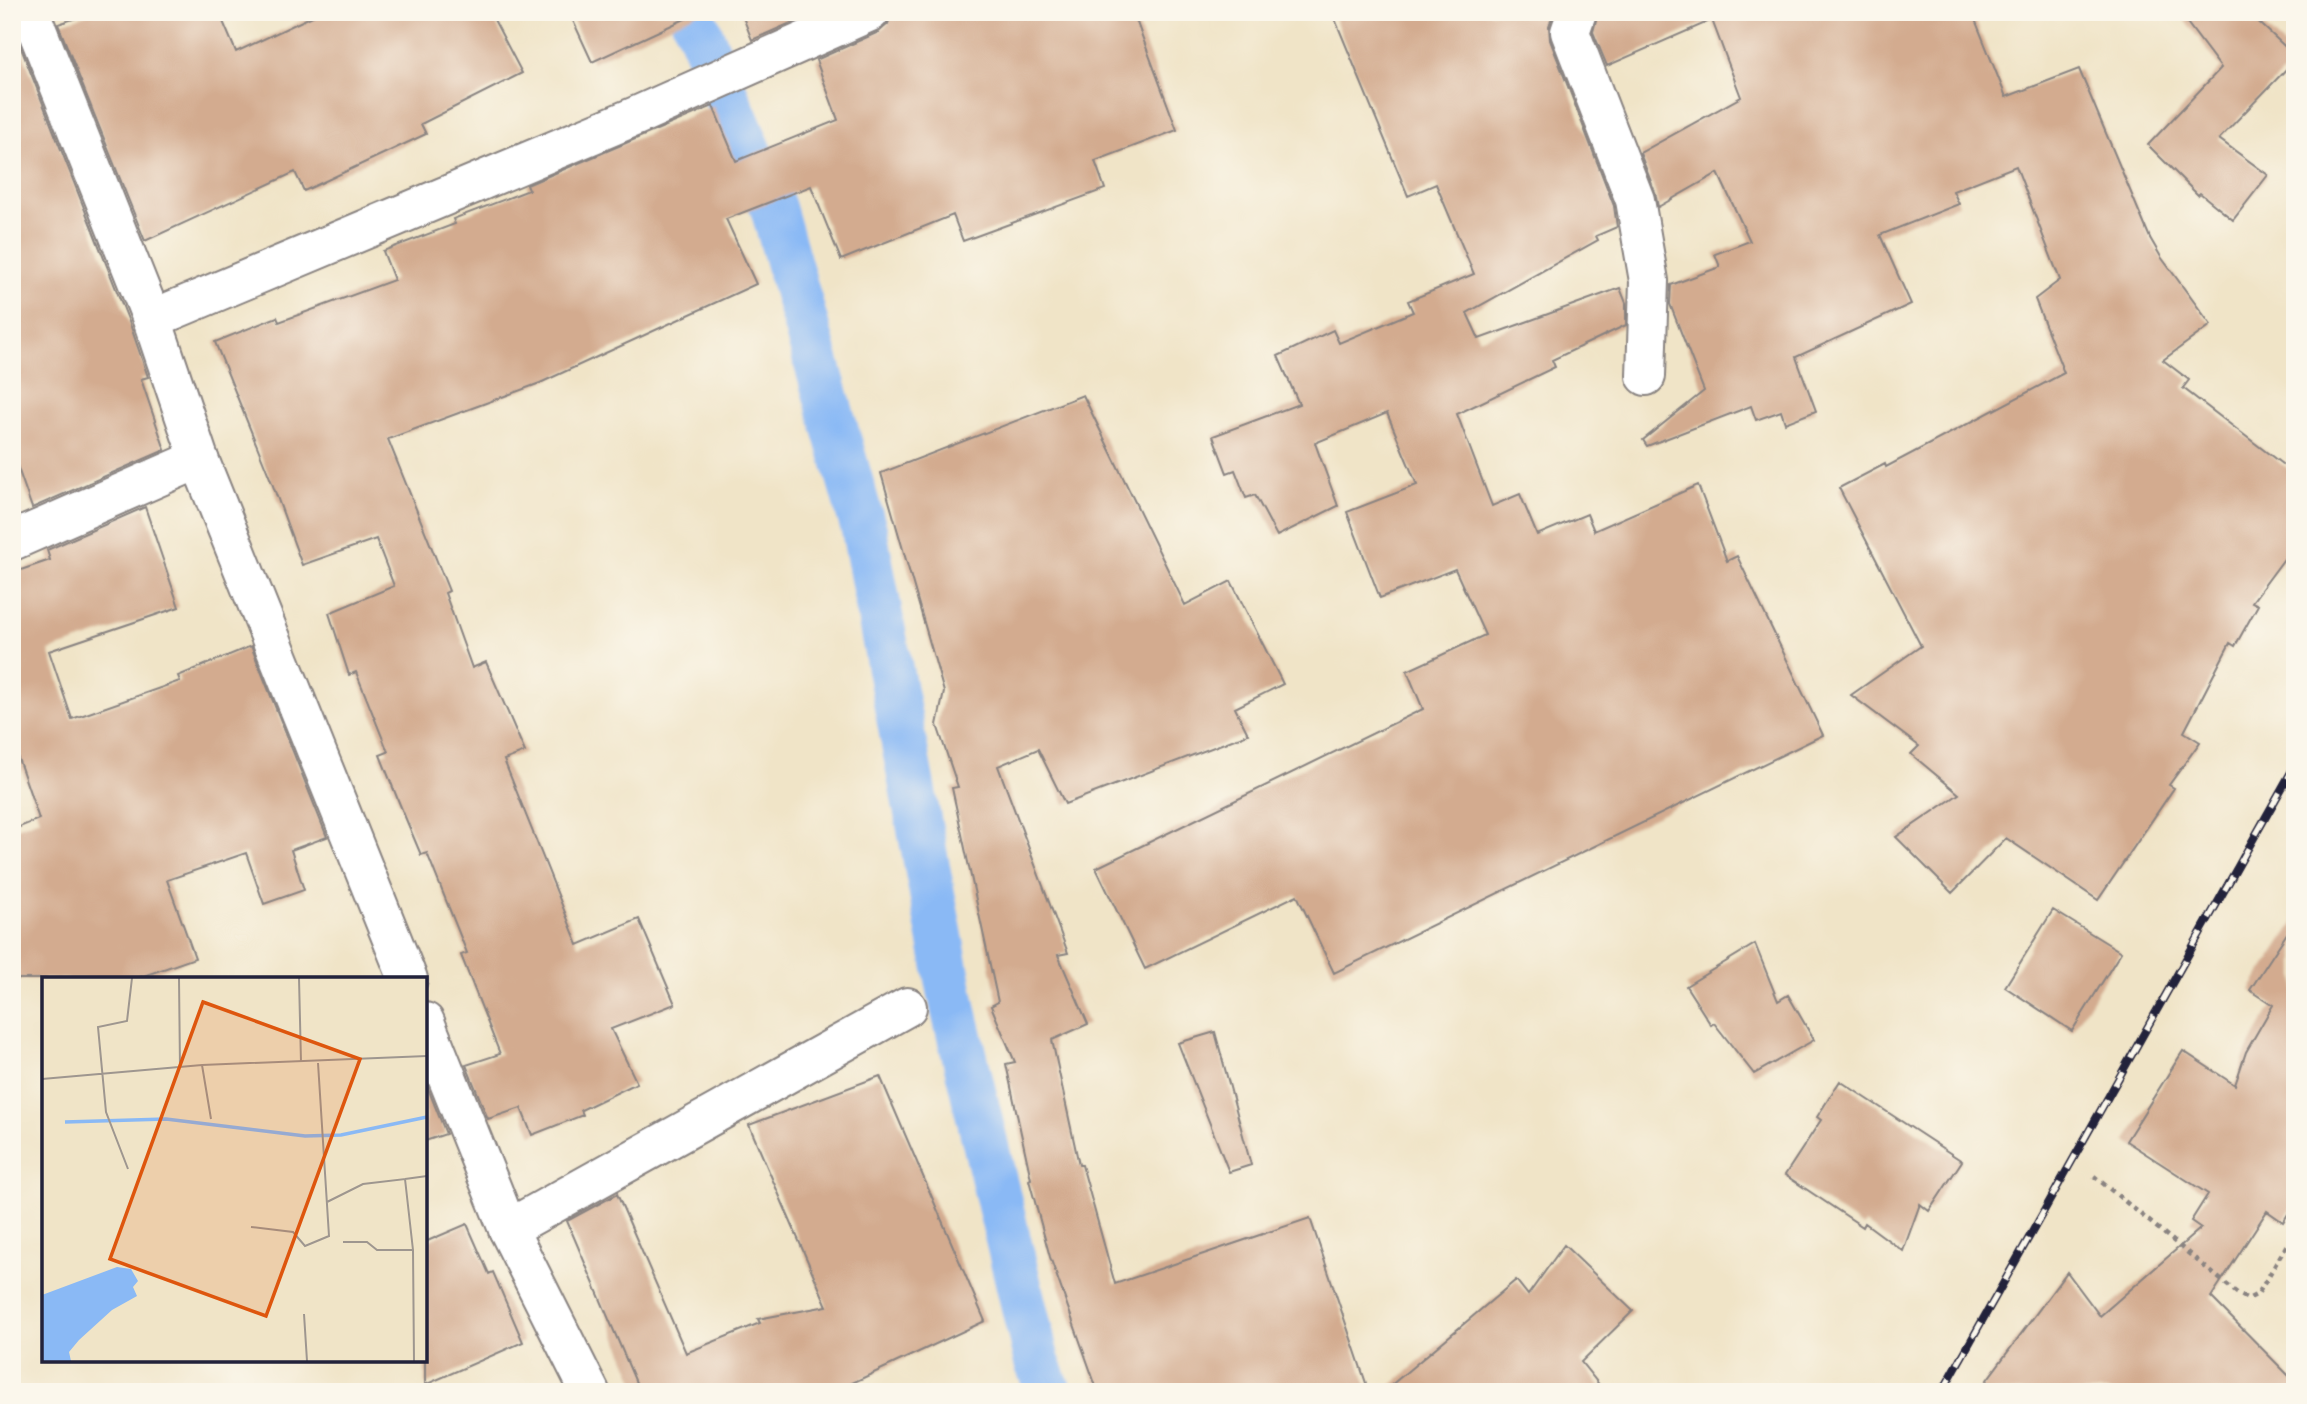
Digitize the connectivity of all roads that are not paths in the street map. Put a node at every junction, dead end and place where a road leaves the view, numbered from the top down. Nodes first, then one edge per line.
1 (30, 12) edge
2 (870, 12) edge
3 (1577, 12) edge
4 (152, 319) junction
5 (1646, 376) dead end
6 (199, 458) junction
7 (12, 541) edge
8 (407, 977) edge
9 (907, 1007) dead end
10 (427, 1027) edge
11 (508, 1229) junction
12 (590, 1392) edge

1 - 4 street
2 - 4 street
3 - 5 street
4 - 6 street
6 - 7 street
6 - 8 street
9 - 11 street
10 - 11 street
11 - 12 street

